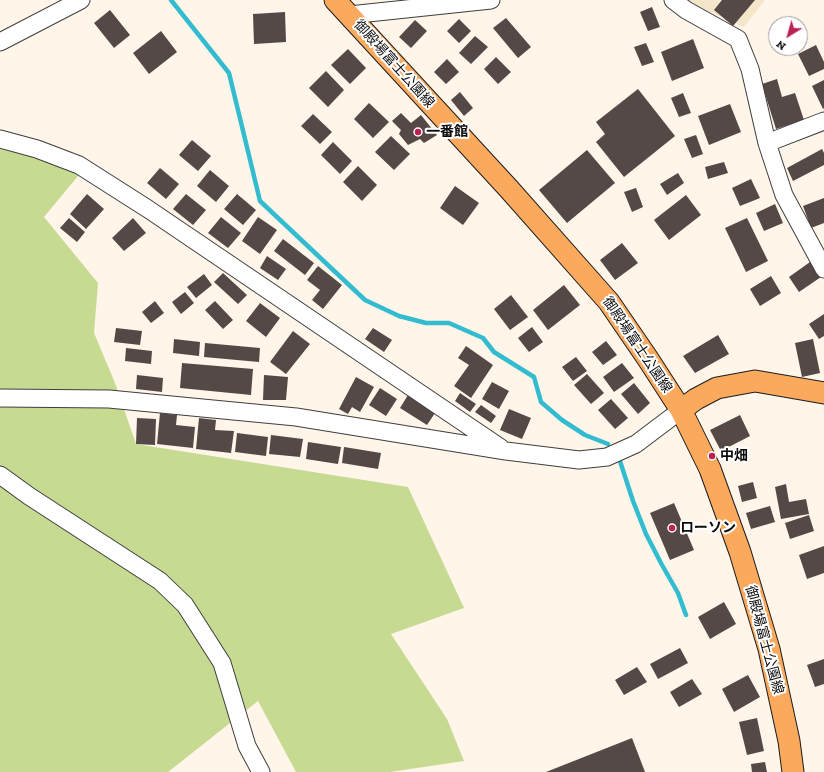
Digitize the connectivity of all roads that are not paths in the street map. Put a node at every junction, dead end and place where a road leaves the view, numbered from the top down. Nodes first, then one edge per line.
1 (81, 0) edge
2 (491, 0) edge
3 (673, 0) edge
4 (342, 8) edge
5 (0, 42) edge
6 (824, 121) edge
7 (0, 140) edge
8 (767, 143) junction
9 (824, 269) edge
10 (824, 393) edge
11 (0, 398) edge
12 (681, 410) junction
13 (506, 451) junction
14 (0, 475) edge
15 (261, 772) edge
16 (793, 772) edge

1 - 5 street
2 - 4 street
3 - 8 street
4 - 12 main road, 御殿場富士公園線
6 - 8 street
7 - 13 street
8 - 9 street
10 - 12 main road
11 - 13 street
12 - 13 street
12 - 16 main road, 御殿場富士公園線
14 - 15 street

